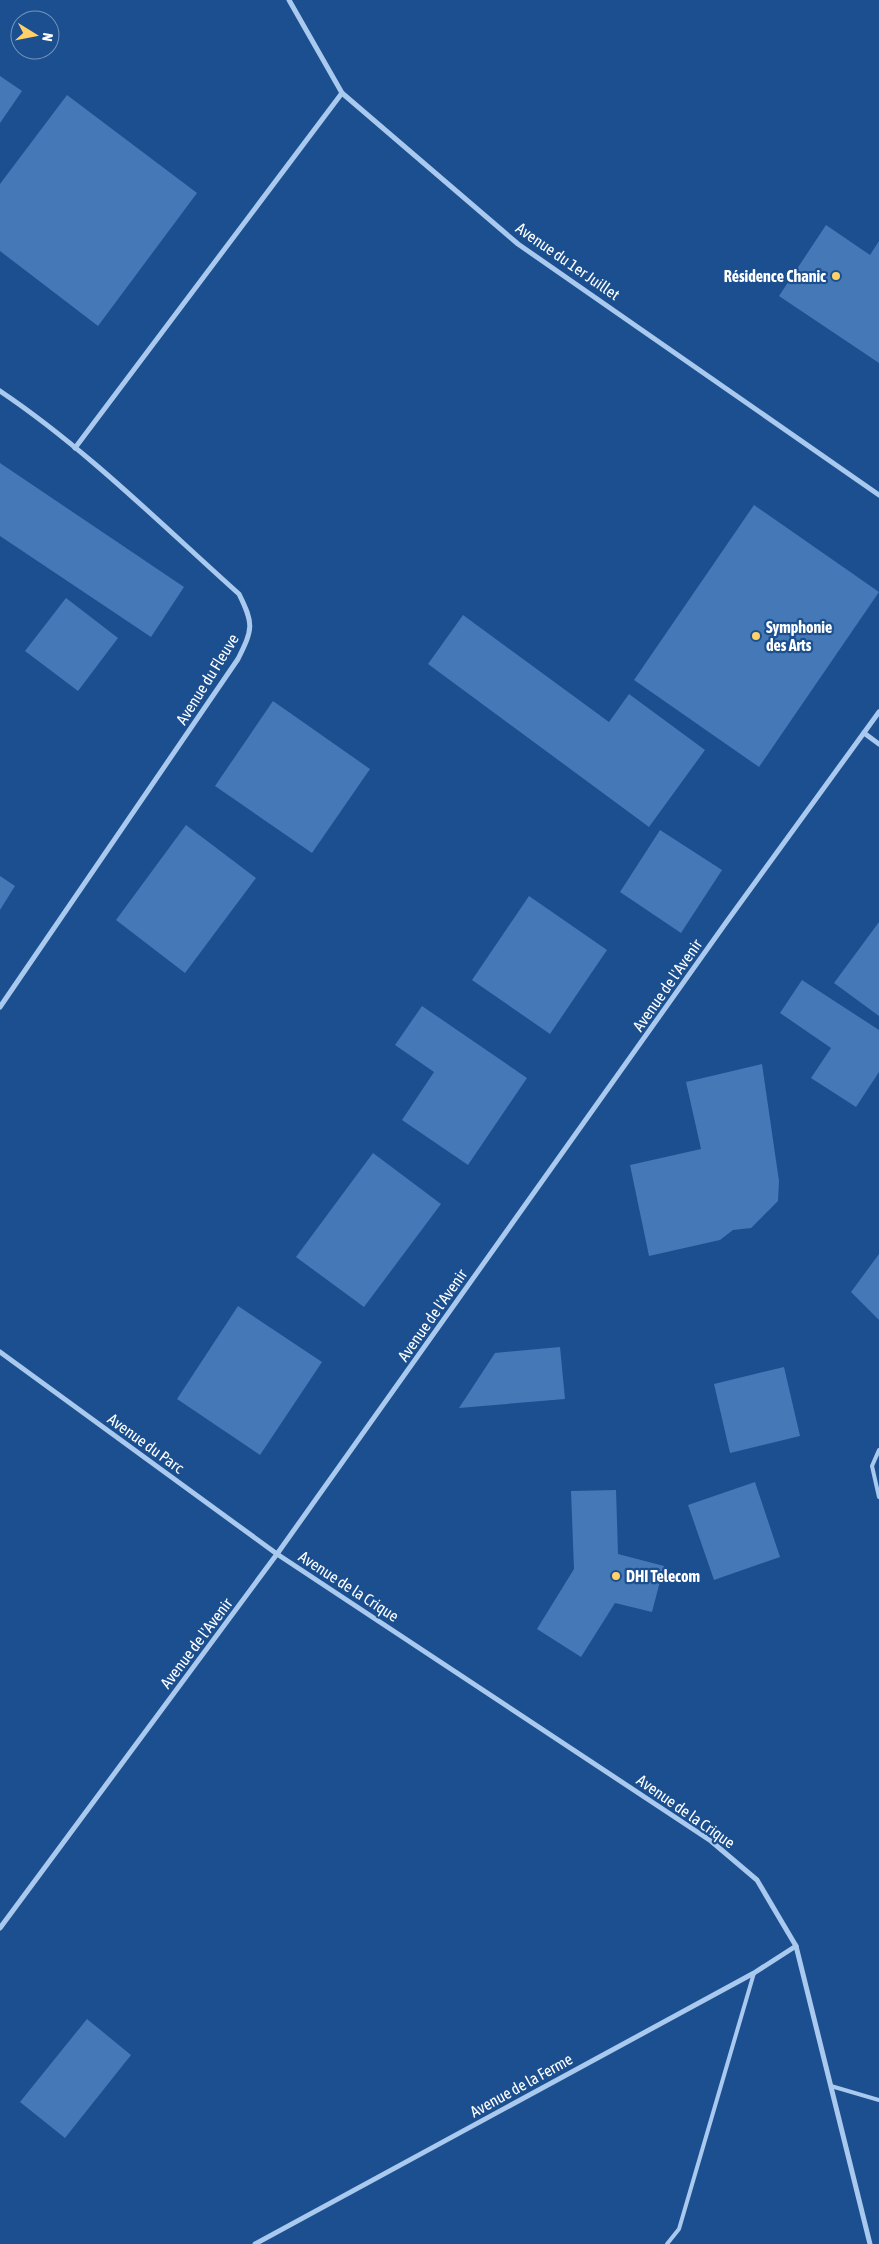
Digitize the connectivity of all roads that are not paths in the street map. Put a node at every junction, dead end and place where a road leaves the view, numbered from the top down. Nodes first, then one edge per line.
1 (289, 0) edge
2 (342, 93) junction
3 (0, 391) edge
4 (75, 448) junction
5 (879, 495) edge
6 (879, 712) edge
7 (864, 733) junction
8 (879, 744) edge
9 (0, 1007) edge
10 (0, 1352) edge
11 (879, 1450) edge
12 (879, 1497) edge
13 (277, 1554) junction
14 (0, 1928) edge
15 (796, 1946) junction
16 (754, 1973) junction
17 (831, 2086) junction
18 (879, 2100) edge
19 (256, 2244) edge
20 (667, 2244) edge
21 (870, 2244) edge

1 - 2 street, Avenue du 1er Juillet
2 - 4 street
2 - 5 street, Avenue du 1er Juillet
3 - 4 street, Avenue du Fleuve
4 - 9 street, Avenue du Fleuve
6 - 7 street, Avenue de l'Avenir
7 - 8 street
7 - 13 street, Avenue de l'Avenir
10 - 13 street, Avenue du Parc
11 - 12 lane
13 - 14 street, Avenue de l'Avenir
13 - 15 street, Avenue de la Crique
15 - 16 street, Avenue de la Ferme
15 - 17 street, Avenue de la Crique
16 - 19 street, Avenue de la Ferme
16 - 20 lane
17 - 18 lane
17 - 21 street, Avenue de la Crique

